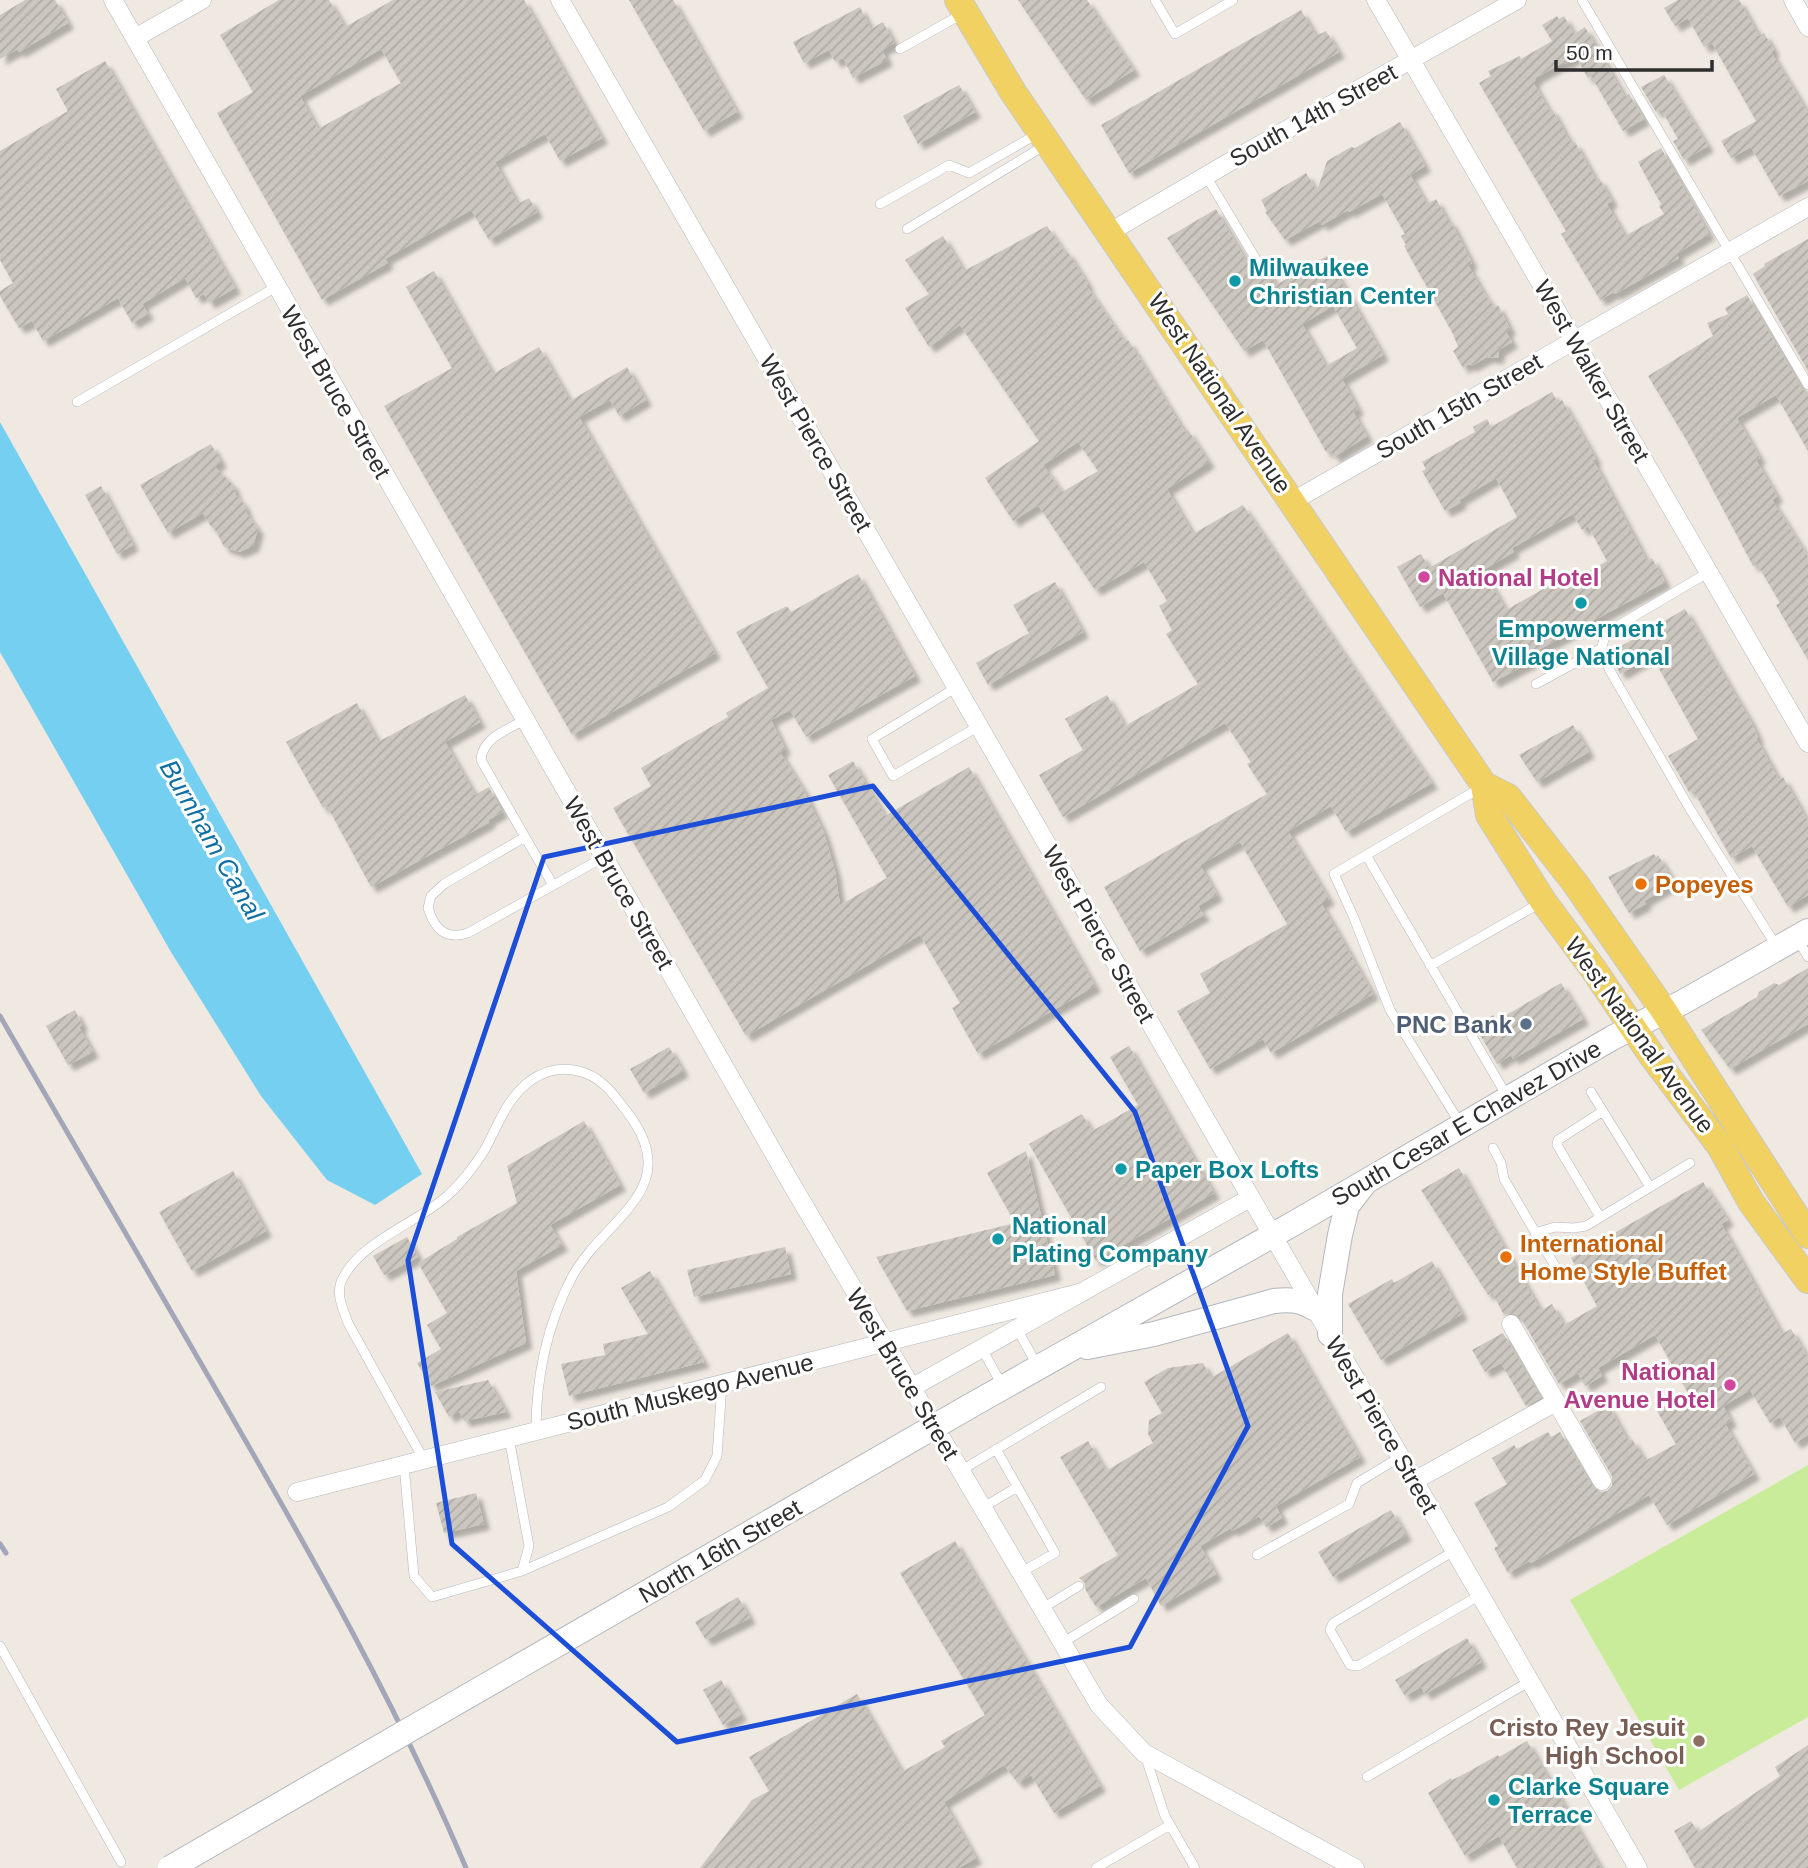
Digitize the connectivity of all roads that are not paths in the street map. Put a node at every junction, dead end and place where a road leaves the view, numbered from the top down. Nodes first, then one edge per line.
1 (113, 0) edge
2 (202, 0) edge
3 (560, 0) edge
4 (1155, 0) edge
5 (1233, 0) edge
6 (1376, 0) edge
7 (1517, 0) edge
8 (1582, 0) edge
9 (1793, 0) edge
10 (962, 6) edge
11 (1808, 27) edge
12 (135, 38) junction
13 (900, 49) dead end
14 (1411, 60) junction
15 (1045, 138) junction
16 (1206, 176) junction
17 (880, 204) dead end
18 (1808, 207) edge
19 (907, 229) dead end
20 (1110, 232) junction
21 (1730, 252) junction
22 (1260, 265) dead end
23 (276, 287) junction
24 (1574, 341) junction
25 (1808, 385) edge
26 (77, 402) dead end
27 (1293, 501) junction
28 (1709, 572) junction
29 (1602, 648) junction
30 (1536, 684) dead end
31 (957, 687) junction
32 (524, 720) junction
33 (979, 726) junction
34 (1808, 743) edge
35 (1485, 785) junction
36 (524, 837) junction
37 (1366, 855) junction
38 (604, 857) junction
39 (1576, 883) junction
40 (553, 885) junction
41 (1544, 901) junction
42 (1798, 943) edge
43 (1430, 966) junction
44 (1664, 1011) junction
45 (1632, 1026) junction
46 (1591, 1092) dead end
47 (1508, 1099) junction
48 (1603, 1111) junction
49 (1461, 1126) junction
50 (1731, 1140) junction
51 (1493, 1148) dead end
52 (1690, 1163) dead end
53 (1366, 1181) junction
54 (1650, 1187) junction
55 (1250, 1199) junction
56 (1600, 1217) junction
57 (1535, 1233) junction
58 (1808, 1235) edge
59 (1271, 1236) junction
60 (1555, 1266) dead end
61 (1808, 1280) edge
62 (1083, 1292) junction
63 (1314, 1308) junction
64 (1511, 1324) dead end
65 (1017, 1329) junction
66 (1330, 1334) junction
67 (884, 1342) junction
68 (982, 1349) junction
69 (1066, 1351) junction
70 (1036, 1363) dead end
71 (722, 1384) junction
72 (1002, 1385) dead end
73 (1101, 1387) dead end
74 (911, 1388) junction
75 (1556, 1402) junction
76 (536, 1431) junction
77 (509, 1438) junction
78 (996, 1450) junction
79 (1400, 1457) junction
80 (425, 1460) junction
81 (404, 1465) junction
82 (960, 1471) junction
83 (1602, 1480) dead end
84 (1414, 1481) junction
85 (1017, 1488) junction
86 (297, 1492) dead end
87 (982, 1508) junction
88 (1454, 1551) junction
89 (1256, 1555) dead end
90 (522, 1571) junction
91 (1020, 1573) junction
92 (1079, 1586) dead end
93 (1480, 1595) junction
94 (1135, 1599) dead end
95 (1041, 1608) junction
96 (1062, 1643) junction
97 (0, 1646) edge
98 (1530, 1681) junction
99 (1144, 1752) junction
100 (1367, 1777) dead end
101 (1170, 1825) junction
102 (121, 1862) dead end
103 (170, 1868) edge
104 (1096, 1868) edge
105 (1195, 1868) edge
106 (1355, 1868) edge
107 (1638, 1868) edge

1 - 12 street, West Bruce Street
2 - 12 street
3 - 31 street, West Pierce Street
4 - 5 lane
6 - 14 street, West Walker Street
7 - 14 street, South 14th Street
8 - 21 lane
9 - 11 street
10 - 13 lane
10 - 15 main road, West National Avenue
12 - 23 street, West Bruce Street
14 - 16 street, South 14th Street
14 - 24 street, West Walker Street
15 - 17 lane
15 - 19 lane
15 - 20 main road, West National Avenue
16 - 20 street, South 14th Street
16 - 22 lane
18 - 21 street, South 15th Street
20 - 27 main road, West National Avenue
21 - 24 street, South 15th Street
21 - 25 lane
23 - 26 lane
23 - 32 street, West Bruce Street
24 - 27 street, South 15th Street
24 - 28 street, West Walker Street
27 - 35 main road, West National Avenue
28 - 29 lane
28 - 34 street, West Walker Street
29 - 30 lane
29 - 42 lane
31 - 33 street, West Pierce Street
31 - 33 lane
32 - 36 lane
32 - 38 street, West Bruce Street
33 - 55 street, West Pierce Street
35 - 37 lane
35 - 39 main road, West National Avenue
35 - 41 main road, West National Avenue
36 - 40 lane
36 - 40 lane
37 - 43 lane
37 - 49 lane
38 - 40 lane
38 - 67 street, West Bruce Street
39 - 41 main road
39 - 44 main road, West National Avenue
41 - 43 lane
41 - 45 main road, West National Avenue
42 - 44 main road, South Cesar E Chavez Drive
43 - 47 lane
44 - 45 main road, South Cesar E Chavez Drive
44 - 50 main road, West National Avenue
45 - 47 main road, South Cesar E Chavez Drive
45 - 50 main road, West National Avenue
46 - 48 lane
47 - 49 main road, South Cesar E Chavez Drive
48 - 54 lane
48 - 56 lane
49 - 53 main road, South Cesar E Chavez Drive
50 - 58 main road, West National Avenue
50 - 61 main road, West National Avenue
51 - 57 lane
52 - 54 lane
53 - 59 main road, South Cesar E Chavez Drive
53 - 66 main road
54 - 56 lane
55 - 59 street, West Pierce Street
55 - 62 street, South Muskego Avenue
56 - 57 lane
57 - 60 lane
59 - 63 street, West Pierce Street
59 - 69 main road, North 16th Street
62 - 65 street, South Muskego Avenue
62 - 67 street, South Muskego Avenue
63 - 66 street, West Pierce Street
63 - 69 main road
64 - 75 street
65 - 68 street, South Muskego Avenue
65 - 70 lane
66 - 79 street, West Pierce Street
67 - 71 street, South Muskego Avenue
67 - 74 street, West Bruce Street
68 - 72 lane
68 - 74 street, South Muskego Avenue
69 - 103 main road, North 16th Street, bridge
71 - 76 street, South Muskego Avenue
71 - 90 lane
73 - 78 lane
74 - 82 street, West Bruce Street
75 - 83 street
75 - 84 street
76 - 77 street, South Muskego Avenue
76 - 80 lane
77 - 80 street, South Muskego Avenue
77 - 90 lane
78 - 82 lane
78 - 85 lane
79 - 84 street, West Pierce Street
79 - 89 lane
80 - 81 street, South Muskego Avenue
81 - 86 street, South Muskego Avenue
81 - 90 lane
82 - 87 street, West Bruce Street
84 - 88 street, West Pierce Street
85 - 87 lane
85 - 91 lane
87 - 91 street, West Bruce Street
88 - 93 street, West Pierce Street
88 - 93 lane
91 - 95 street, West Bruce Street
92 - 95 lane
93 - 98 street, West Pierce Street
94 - 96 lane
95 - 96 street, West Bruce Street
96 - 99 street, West Bruce Street
97 - 102 lane
98 - 100 lane
98 - 107 street, West Pierce Street
99 - 101 lane
99 - 106 street, West Bruce Street
101 - 104 lane
101 - 105 lane

